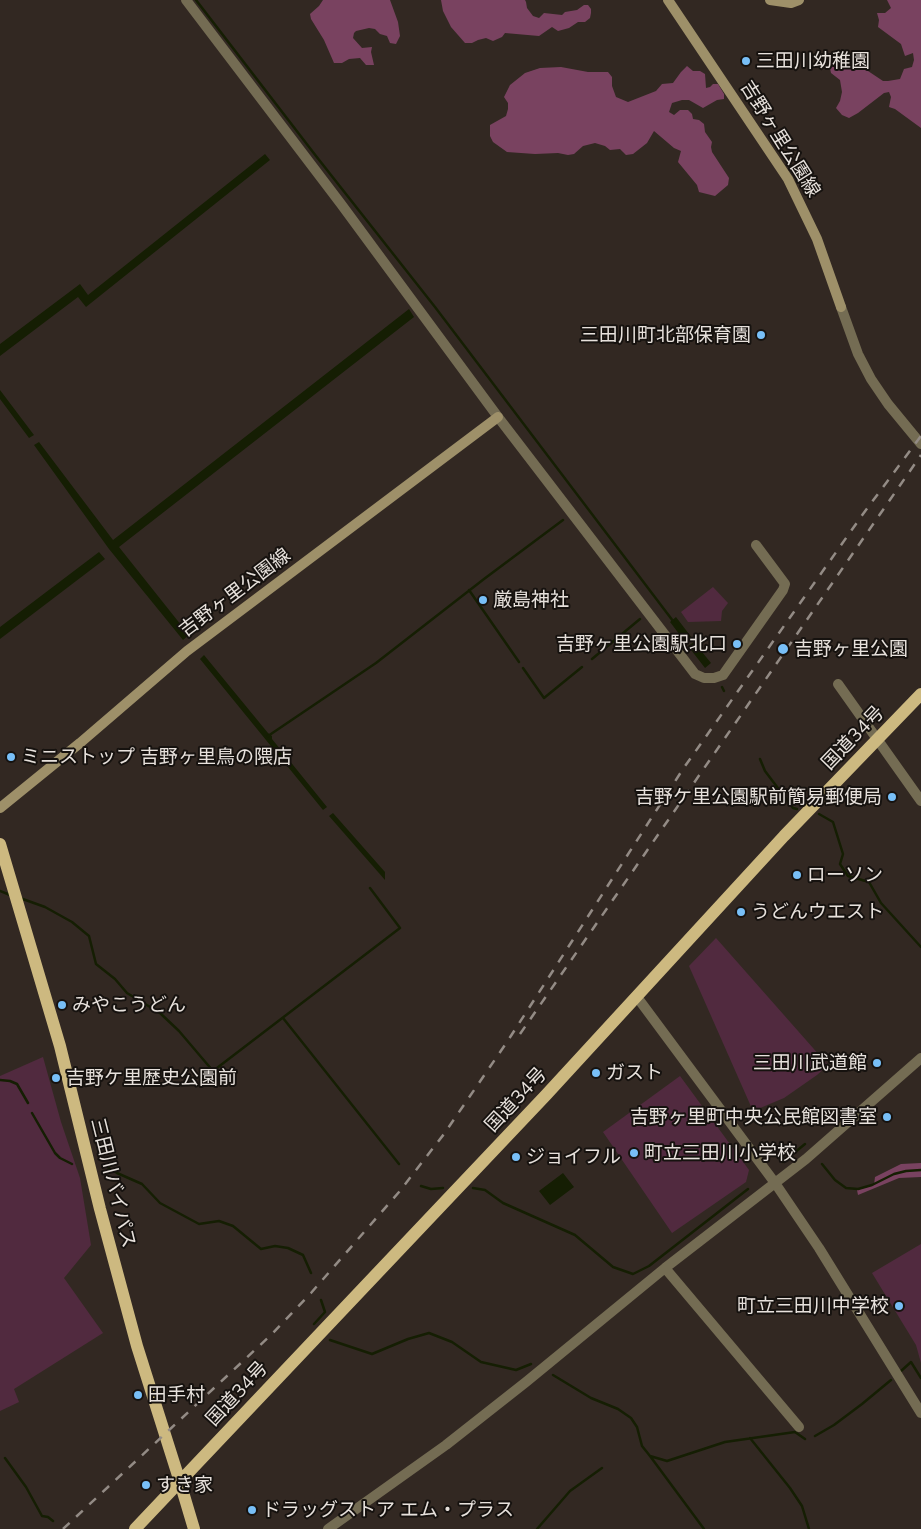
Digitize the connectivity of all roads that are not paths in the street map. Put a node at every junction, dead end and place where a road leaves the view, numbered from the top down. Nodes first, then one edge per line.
1 (186, 0) edge
2 (668, 0) edge
3 (770, 0) edge
4 (799, 0) edge
5 (841, 307) joint
6 (498, 417) junction
7 (921, 444) edge
8 (756, 545) dead end
9 (838, 684) dead end
10 (921, 694) edge
11 (877, 740) junction
12 (921, 801) edge
13 (0, 808) edge
14 (0, 844) edge
15 (637, 997) junction
16 (921, 1058) edge
17 (775, 1183) junction
18 (665, 1268) junction
19 (921, 1413) edge
20 (800, 1427) dead end
21 (180, 1482) junction
22 (135, 1529) edge
23 (194, 1529) edge
24 (328, 1529) edge

1 - 6 street
2 - 5 main road, 吉野ヶ里公園線
3 - 4 main road
5 - 7 street
6 - 8 street
6 - 13 main road, 吉野ヶ里公園線
9 - 11 street
10 - 11 highway, 国道34号
11 - 12 street
11 - 15 highway, 国道34号
14 - 21 highway, 三田川バイパス
15 - 17 street
15 - 21 highway, 国道34号
16 - 17 street
17 - 18 street
17 - 19 street
18 - 20 street
18 - 24 street
21 - 22 highway, 国道34号
21 - 23 highway, 三田川バイパス

